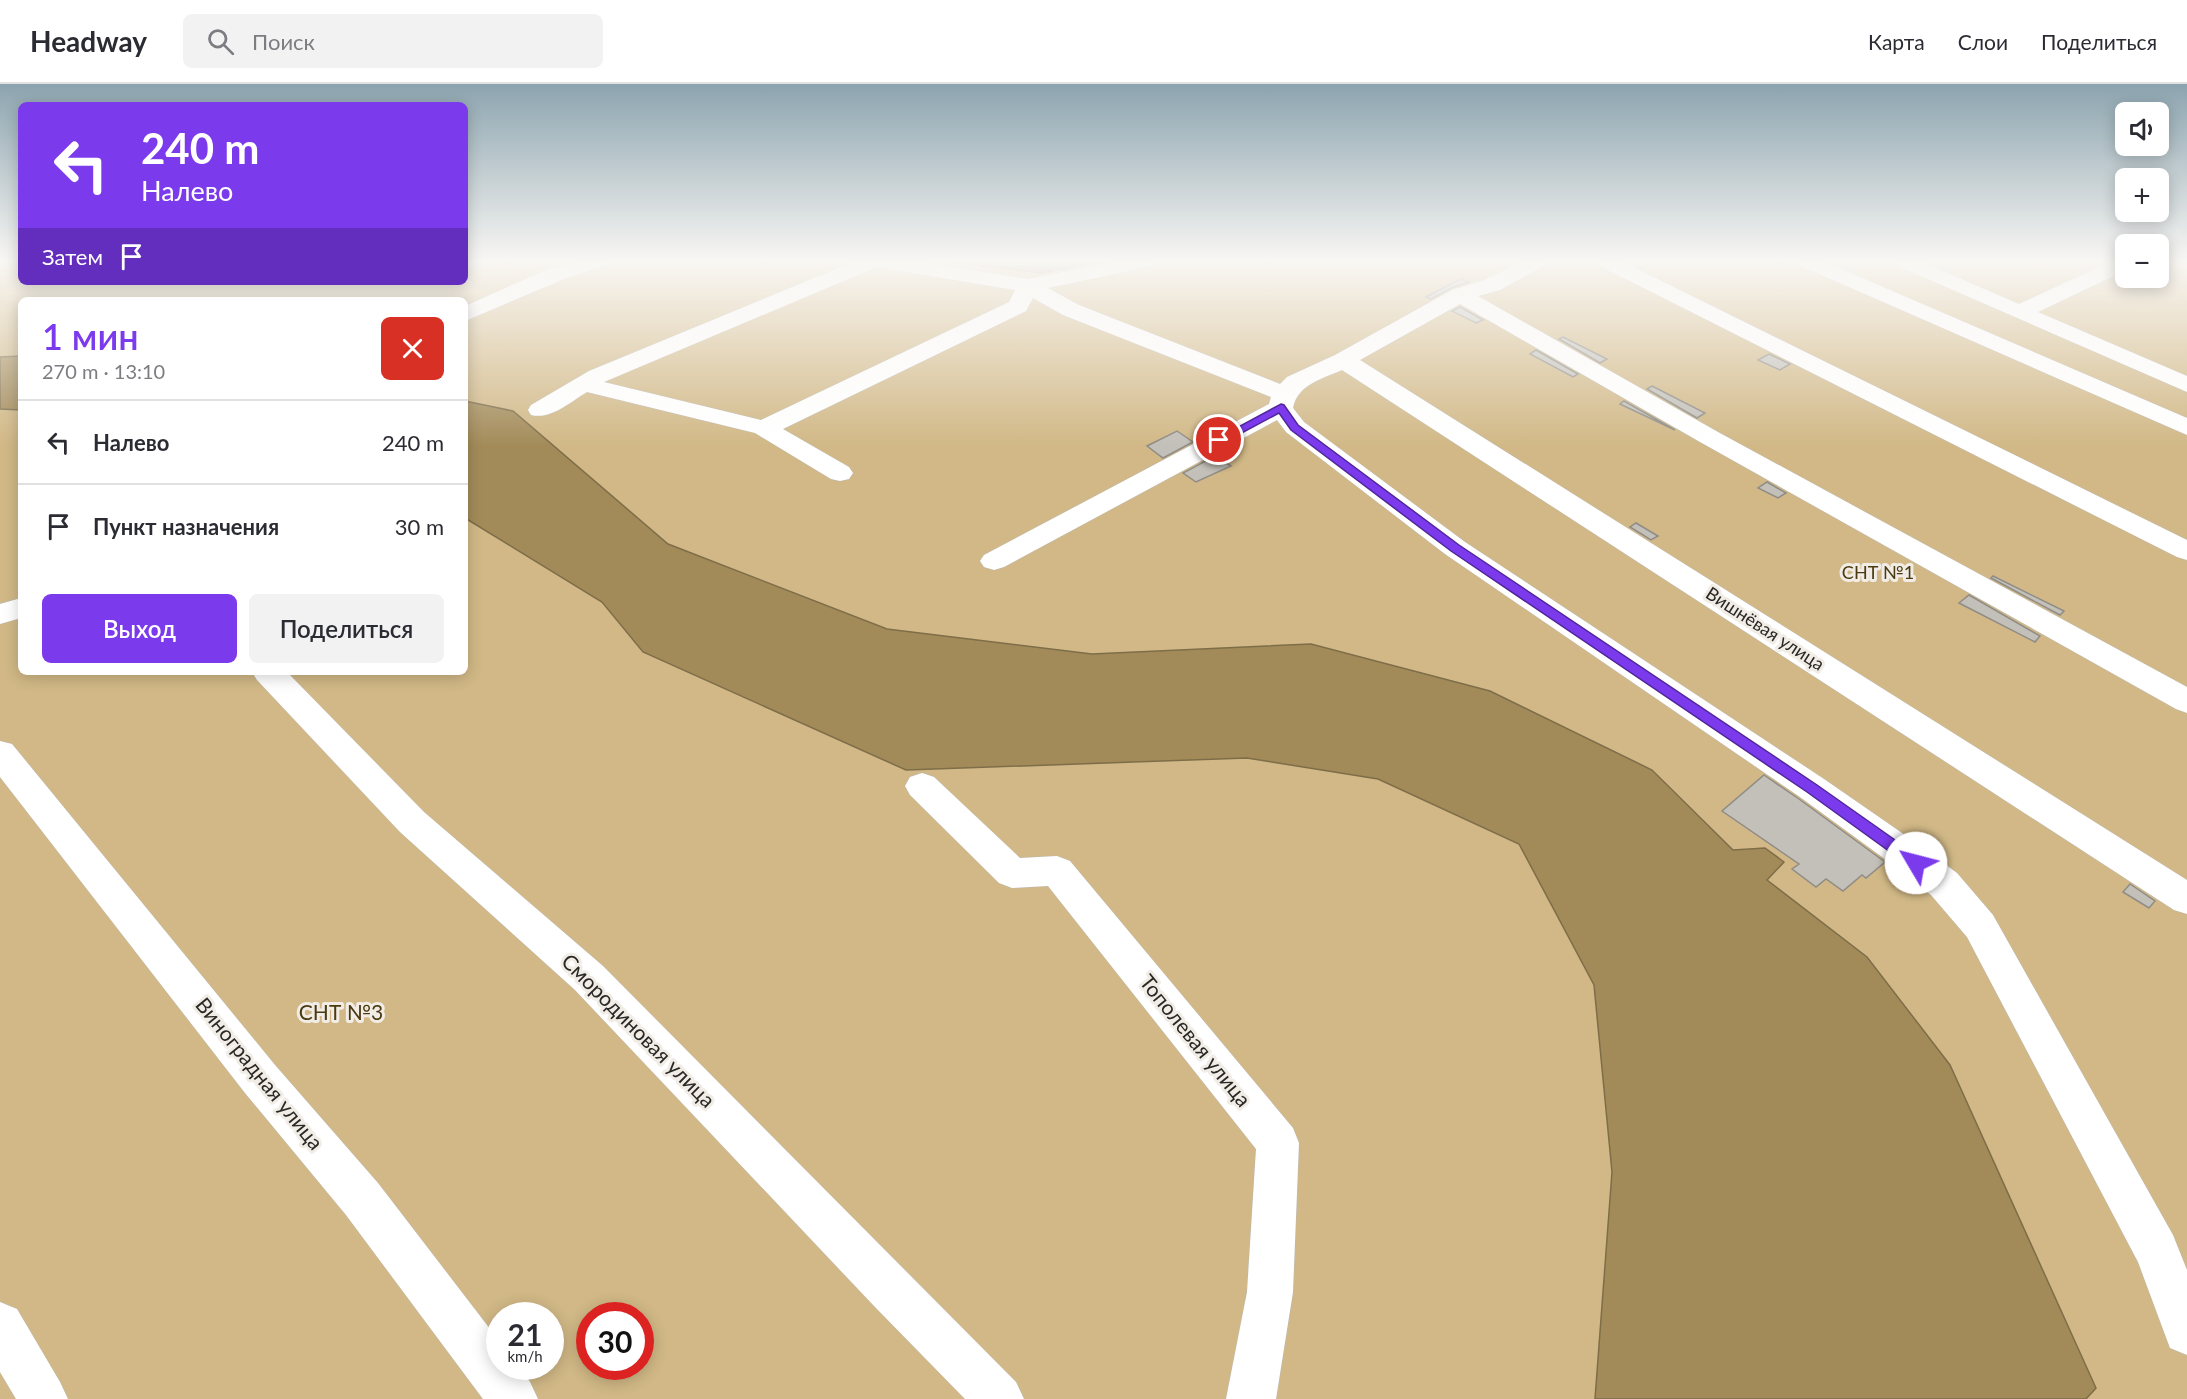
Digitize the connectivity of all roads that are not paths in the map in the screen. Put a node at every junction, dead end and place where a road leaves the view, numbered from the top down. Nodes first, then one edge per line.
1 (723, 323) edge
2 (982, 323) edge
3 (1102, 323) edge
4 (1409, 323) edge
5 (1510, 323) edge
6 (1730, 323) edge
7 (1949, 323) edge
8 (2050, 323) edge
9 (1343, 360) junction
10 (583, 384) junction
11 (2187, 385) edge
12 (1282, 401) junction
13 (540, 410) dead end
14 (2187, 427) edge
15 (764, 428) junction
16 (840, 472) dead end
17 (2187, 551) edge
18 (994, 561) dead end
19 (18, 609) edge
20 (0, 614) edge
21 (271, 675) edge
22 (2187, 701) edge
23 (0, 753) edge
24 (922, 786) dead end
25 (2187, 899) edge
26 (2172, 1259) edge
27 (0, 1326) edge
28 (2187, 1331) edge
29 (43, 1399) edge
30 (513, 1399) edge
31 (999, 1399) edge
32 (1251, 1399) edge

1 - 10 street
2 - 15 street
3 - 12 street
4 - 9 street
5 - 22 street
6 - 17 street
7 - 14 street
8 - 11 street
9 - 12 street
9 - 25 street, Вишнёвая улица
10 - 13 street
10 - 15 street
12 - 18 street
12 - 26 street
15 - 16 street
19 - 20 street
21 - 31 street, Смородиновая улица
23 - 30 street, Виноградная улица
24 - 32 street, Тополевая улица
26 - 28 street
27 - 29 street

